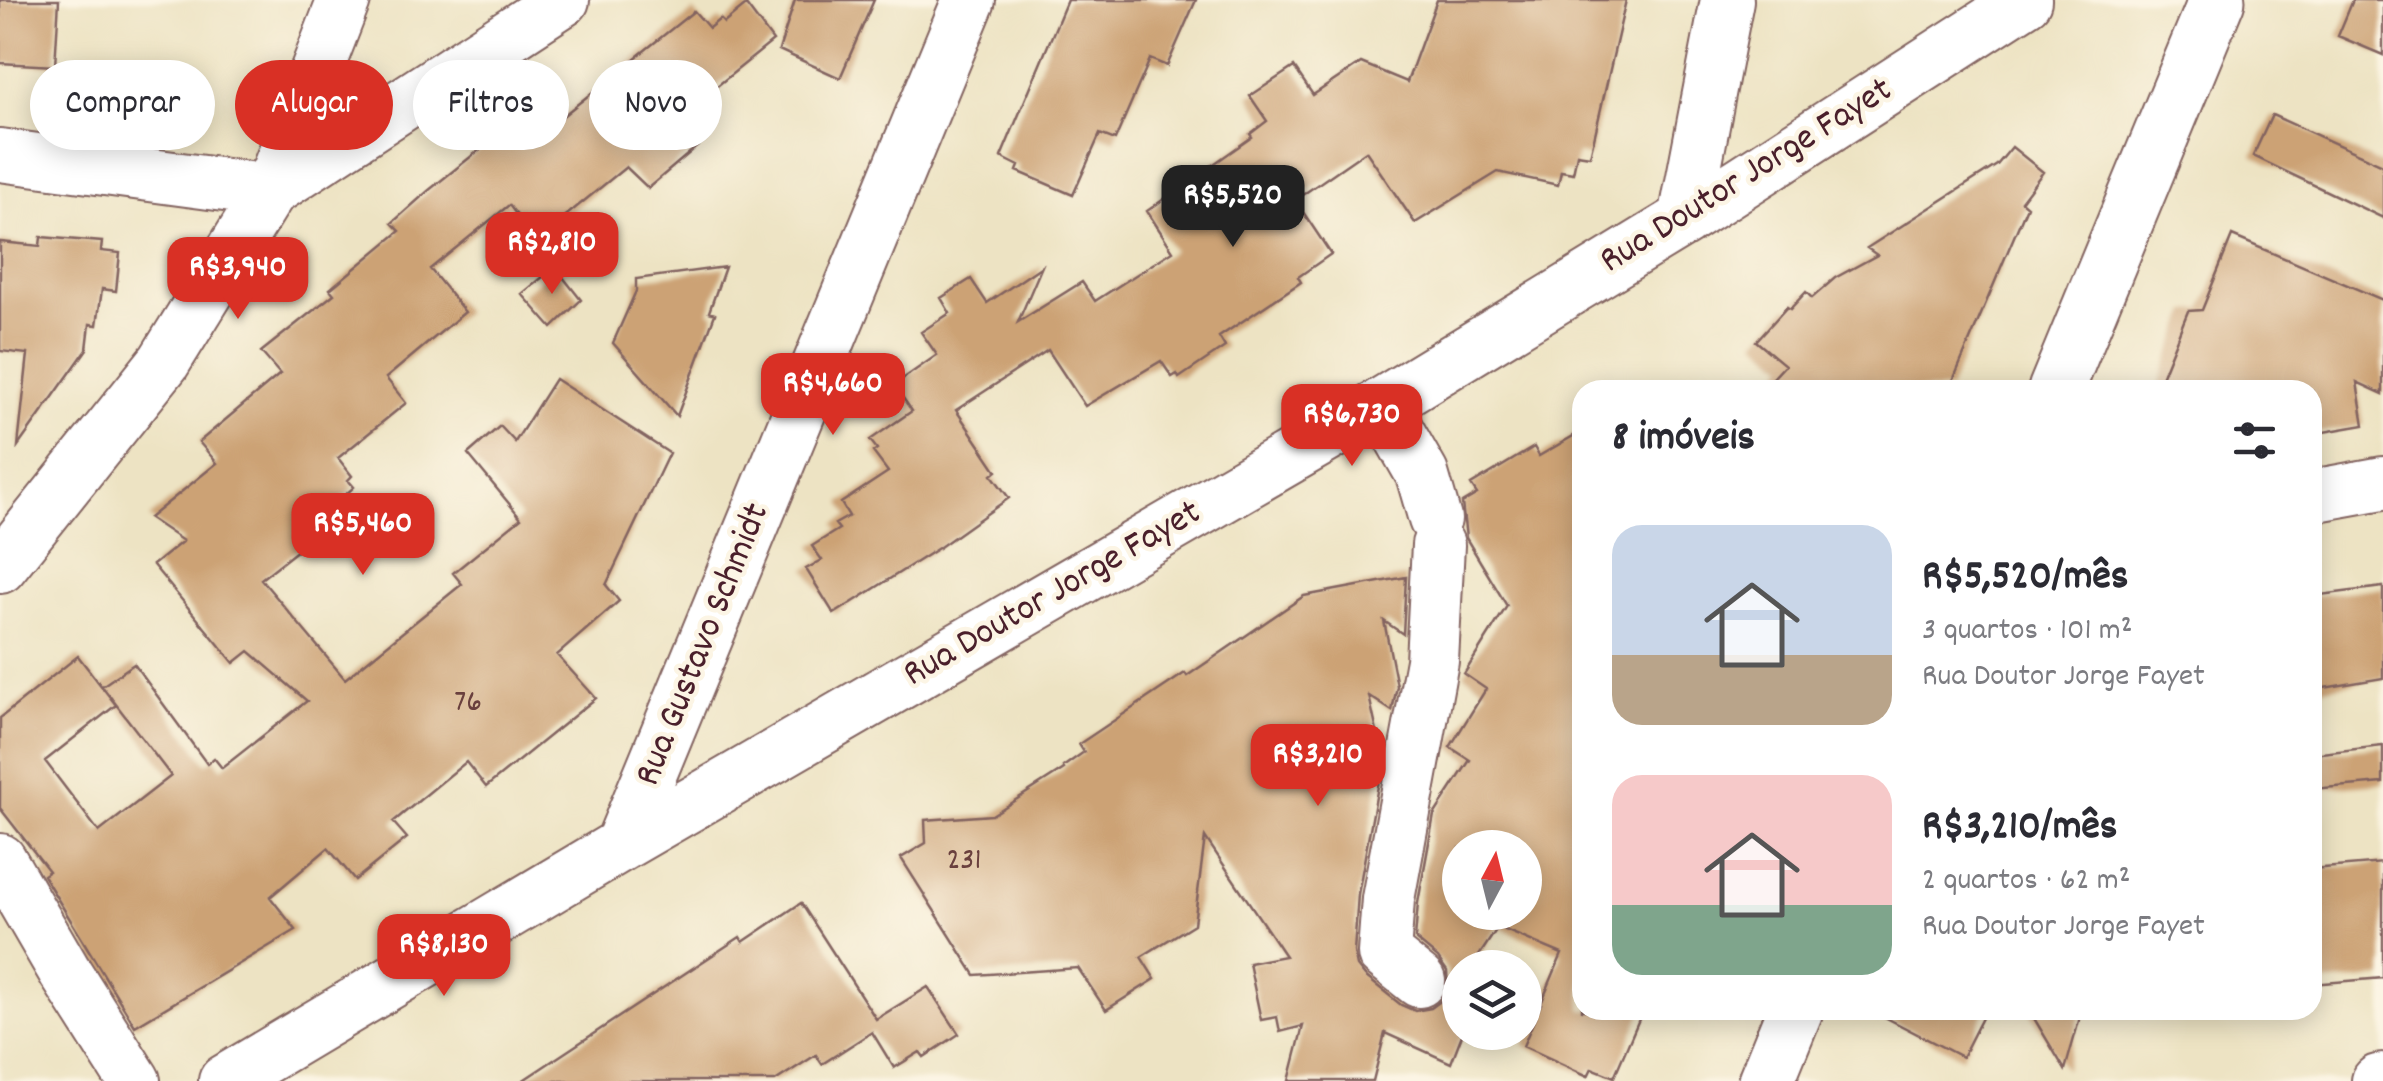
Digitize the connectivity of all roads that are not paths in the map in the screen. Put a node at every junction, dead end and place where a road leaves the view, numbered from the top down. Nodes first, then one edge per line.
1 (344, 0) edge
2 (563, 0) edge
3 (969, 0) edge
4 (1727, 0) edge
5 (2025, 0) edge
6 (2217, 0) edge
7 (0, 155) edge
8 (270, 191) junction
9 (1685, 219) junction
10 (2060, 380) edge
11 (1382, 404) junction
12 (2383, 483) edge
13 (2322, 494) edge
14 (0, 567) edge
15 (622, 845) junction
16 (0, 860) edge
17 (1419, 981) dead end
18 (1791, 1020) edge
19 (134, 1081) edge
20 (225, 1081) edge
21 (1766, 1081) edge

1 - 8 street
2 - 8 street
3 - 15 street, Rua Gustavo Schmidt
4 - 9 street
5 - 9 street, Rua Doutor Jorge Fayet
6 - 10 street
7 - 8 street
8 - 14 street
9 - 11 street, Rua Doutor Jorge Fayet
11 - 15 street, Rua Doutor Jorge Fayet
11 - 17 street
12 - 13 street
15 - 20 street, Rua Doutor Jorge Fayet
16 - 19 street
18 - 21 street

